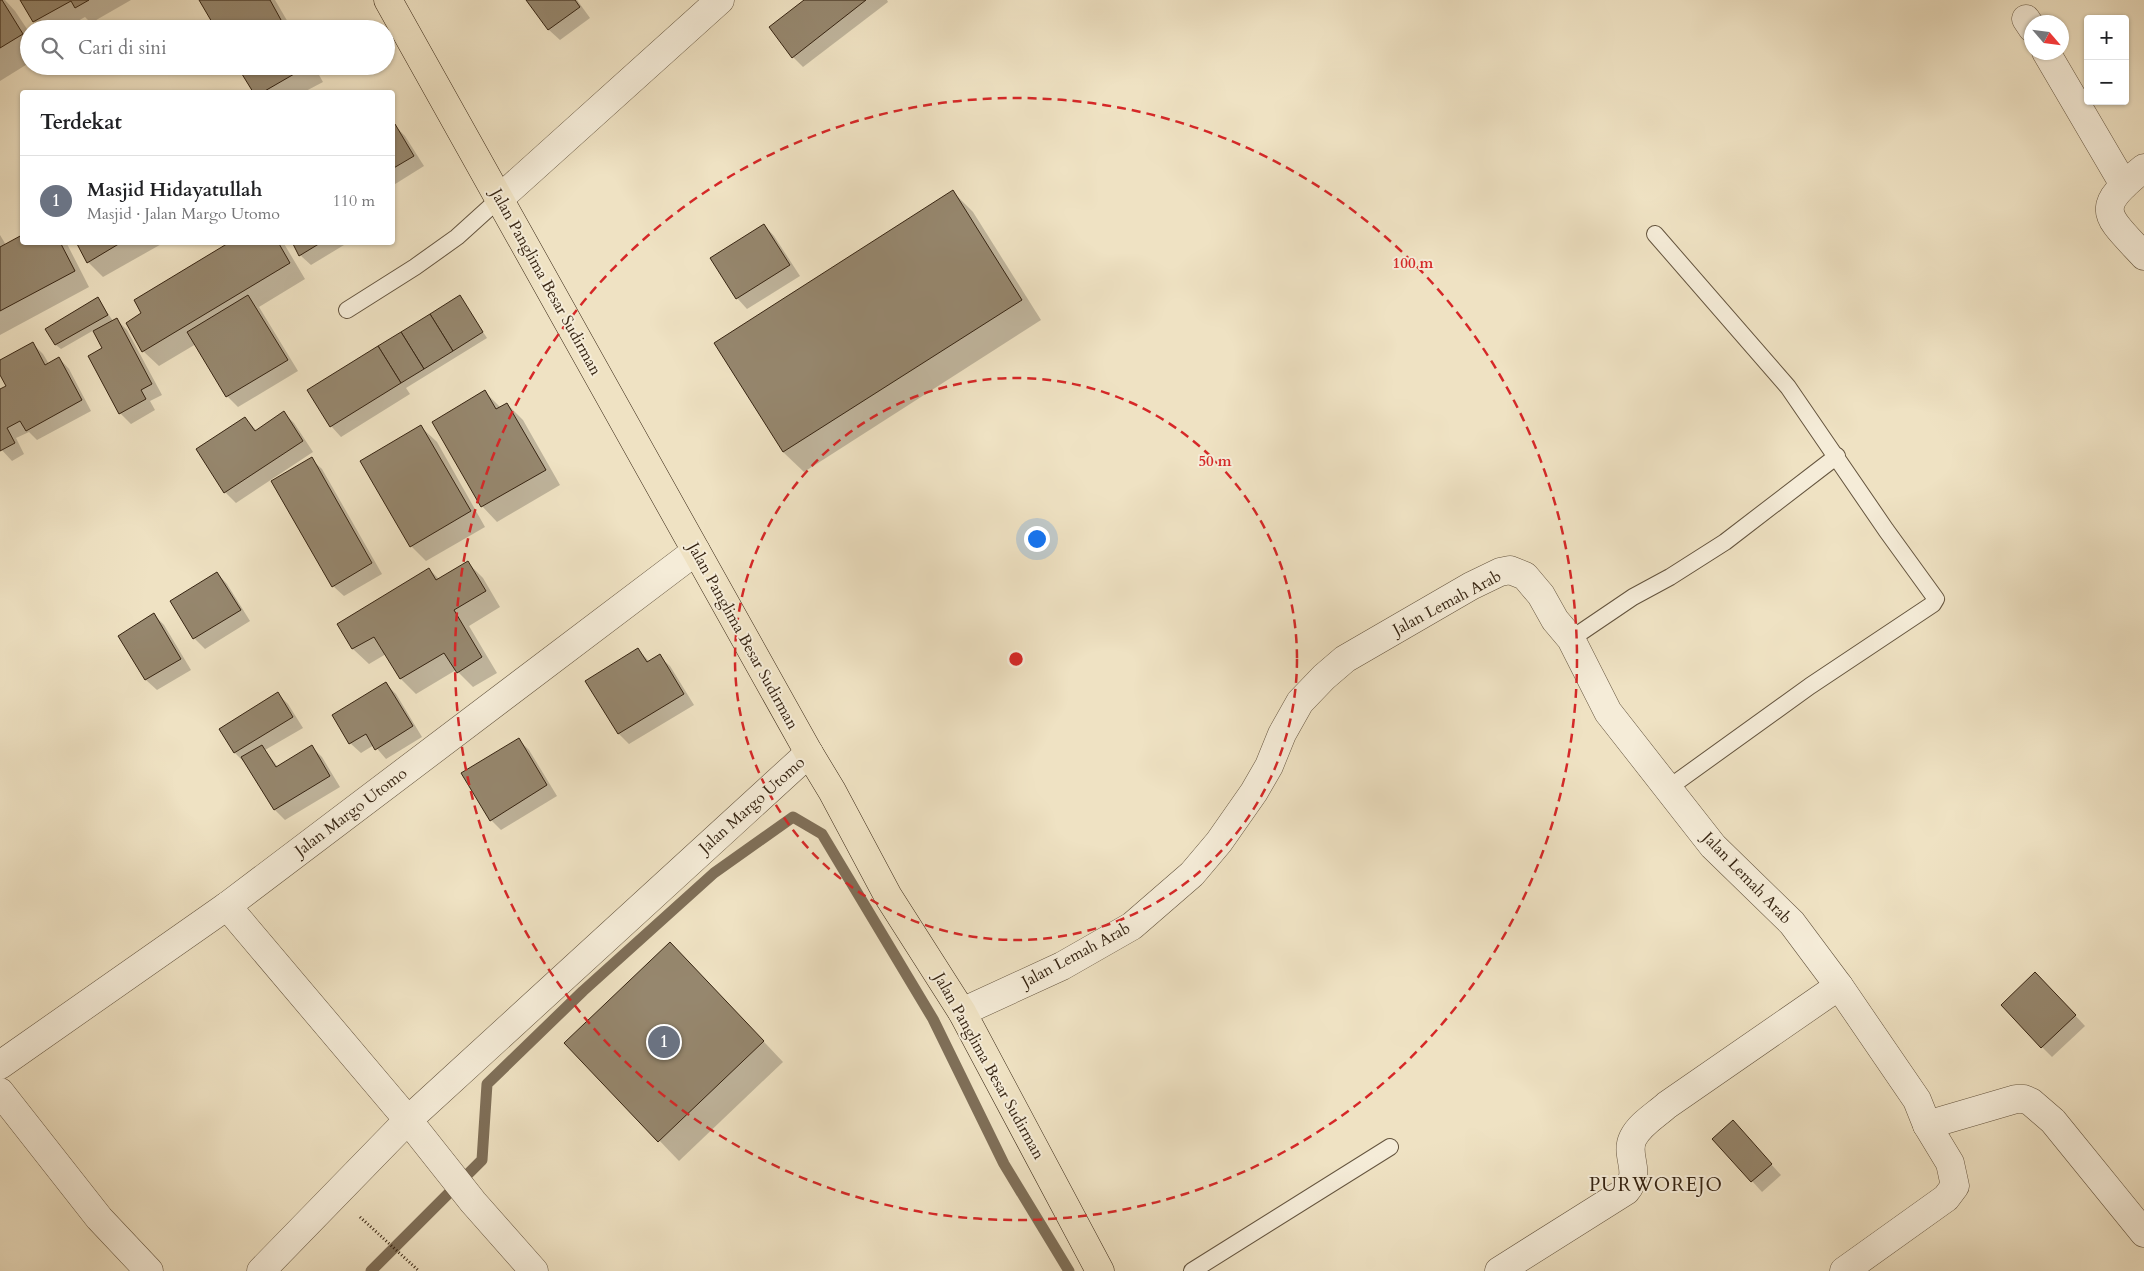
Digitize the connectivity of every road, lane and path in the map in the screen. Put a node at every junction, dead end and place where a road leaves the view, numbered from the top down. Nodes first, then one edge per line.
1 (388, 0) edge
2 (720, 0) edge
3 (2052, 60) edge
4 (2134, 176) edge
5 (499, 199) junction
6 (1655, 234) dead end
7 (2144, 256) edge
8 (347, 310) dead end
9 (1837, 456) junction
10 (696, 551) junction
11 (1571, 640) junction
12 (809, 753) junction
13 (1667, 789) junction
14 (227, 906) junction
15 (1839, 986) junction
16 (962, 1012) junction
17 (0, 1065) edge
18 (0, 1092) edge
19 (408, 1120) junction
20 (1927, 1125) junction
21 (1390, 1147) dead end
22 (2144, 1233) edge
23 (384, 1238) dead end
24 (149, 1271) edge
25 (261, 1271) edge
26 (419, 1271) edge
27 (534, 1271) edge
28 (1100, 1271) edge
29 (1192, 1271) edge
30 (1500, 1271) edge
31 (1844, 1271) edge

1 - 5 main road, Jalan Panglima Besar Sudirman
2 - 5 street
3 - 4 street
4 - 7 street
5 - 8 lane
5 - 10 main road, Jalan Panglima Besar Sudirman
6 - 9 lane
9 - 11 lane
9 - 13 lane
10 - 12 main road, Jalan Panglima Besar Sudirman
10 - 14 street, Jalan Margo Utomo
11 - 13 street, Jalan Lemah Arab
11 - 16 street, Jalan Lemah Arab
12 - 16 main road, Jalan Panglima Besar Sudirman
12 - 19 street, Jalan Margo Utomo
13 - 15 street, Jalan Lemah Arab
14 - 17 street, Jalan Margo Utomo
14 - 19 street
15 - 20 street, Jalan Lemah Arab
15 - 30 street
16 - 28 main road, Jalan Panglima Besar Sudirman
18 - 24 street
19 - 25 street, Jalan Margo Utomo
19 - 27 street
20 - 22 street
20 - 31 street, Jalan Lemah Arab
21 - 29 lane
23 - 26 path

